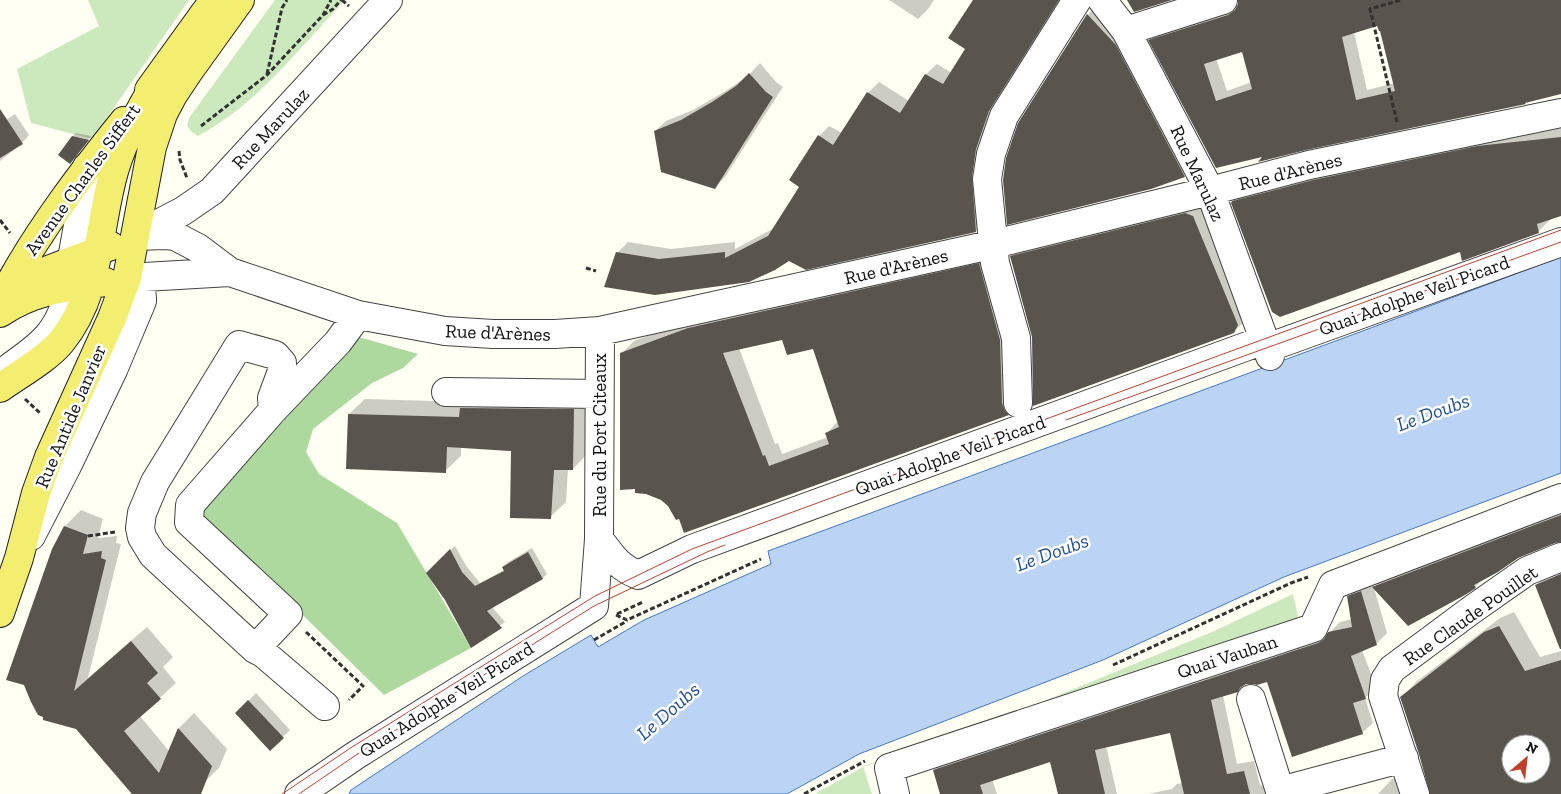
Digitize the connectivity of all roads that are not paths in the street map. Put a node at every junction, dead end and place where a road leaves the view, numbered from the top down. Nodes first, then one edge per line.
1 (214, 0) edge
2 (240, 0) edge
3 (388, 0) edge
4 (1077, 0) edge
5 (1102, 0) edge
6 (1223, 0) edge
7 (1126, 31) junction
8 (160, 75) junction
9 (1561, 113) edge
10 (88, 167) junction
11 (1210, 191) junction
12 (136, 236) junction
13 (1561, 242) edge
14 (993, 244) junction
15 (98, 251) junction
16 (230, 272) junction
17 (78, 277) junction
18 (127, 278) junction
19 (4, 288) edge
20 (0, 313) edge
21 (358, 315) junction
22 (600, 331) junction
23 (1267, 349) junction
24 (0, 374) edge
25 (11, 392) edge
26 (446, 392) dead end
27 (600, 394) junction
28 (1018, 403) dead end
29 (273, 410) junction
30 (1561, 498) edge
31 (599, 539) junction
32 (1561, 557) edge
33 (638, 575) joint
34 (605, 610) joint
35 (0, 612) edge
36 (255, 648) junction
37 (1251, 699) dead end
38 (325, 706) road end
39 (1404, 758) junction
40 (1280, 793) edge
41 (299, 794) edge
42 (895, 794) edge
43 (1415, 794) edge

1 - 8 main road, Avenue Charles Siffert
2 - 12 main road, Avenue Charles Siffert
3 - 12 street, Rue Marulaz
4 - 14 street
5 - 7 street, Rue Marulaz
6 - 7 street
7 - 11 street, Rue Marulaz
8 - 10 main road, Avenue Charles Siffert
8 - 15 main road, Avenue Charles Siffert
9 - 11 street, Rue d'Arènes
10 - 17 street
10 - 19 main road, Avenue Charles Siffert
11 - 14 street, Rue d'Arènes
11 - 23 street, Rue Marulaz
12 - 15 main road
12 - 16 street, Rue d'Arènes
12 - 18 main road, Avenue Charles Siffert
13 - 23 street, Quai Adolphe Veil Picard
14 - 22 street, Rue d'Arènes
14 - 28 street
15 - 17 main road
16 - 18 street, Rue d'Arènes
16 - 21 street, Rue d'Arènes
17 - 18 main road
17 - 19 main road
17 - 20 main road
17 - 24 street
17 - 25 main road
18 - 35 main road, Rue Antide Janvier
21 - 22 street, Rue d'Arènes
21 - 29 street
22 - 27 street, Rue du Port Citeaux
23 - 33 street, Quai Adolphe Veil Picard
26 - 27 street
27 - 31 street, Rue du Port Citeaux
29 - 36 street
29 - 36 street
30 - 42 street, Quai Vauban
31 - 33 street, Rue du Port Citeaux
31 - 34 street, Rue du Port Citeaux
32 - 39 street, Rue Claude Pouillet
34 - 41 street, Quai Adolphe Veil Picard
36 - 38 street
37 - 40 street
39 - 40 street
39 - 43 street

